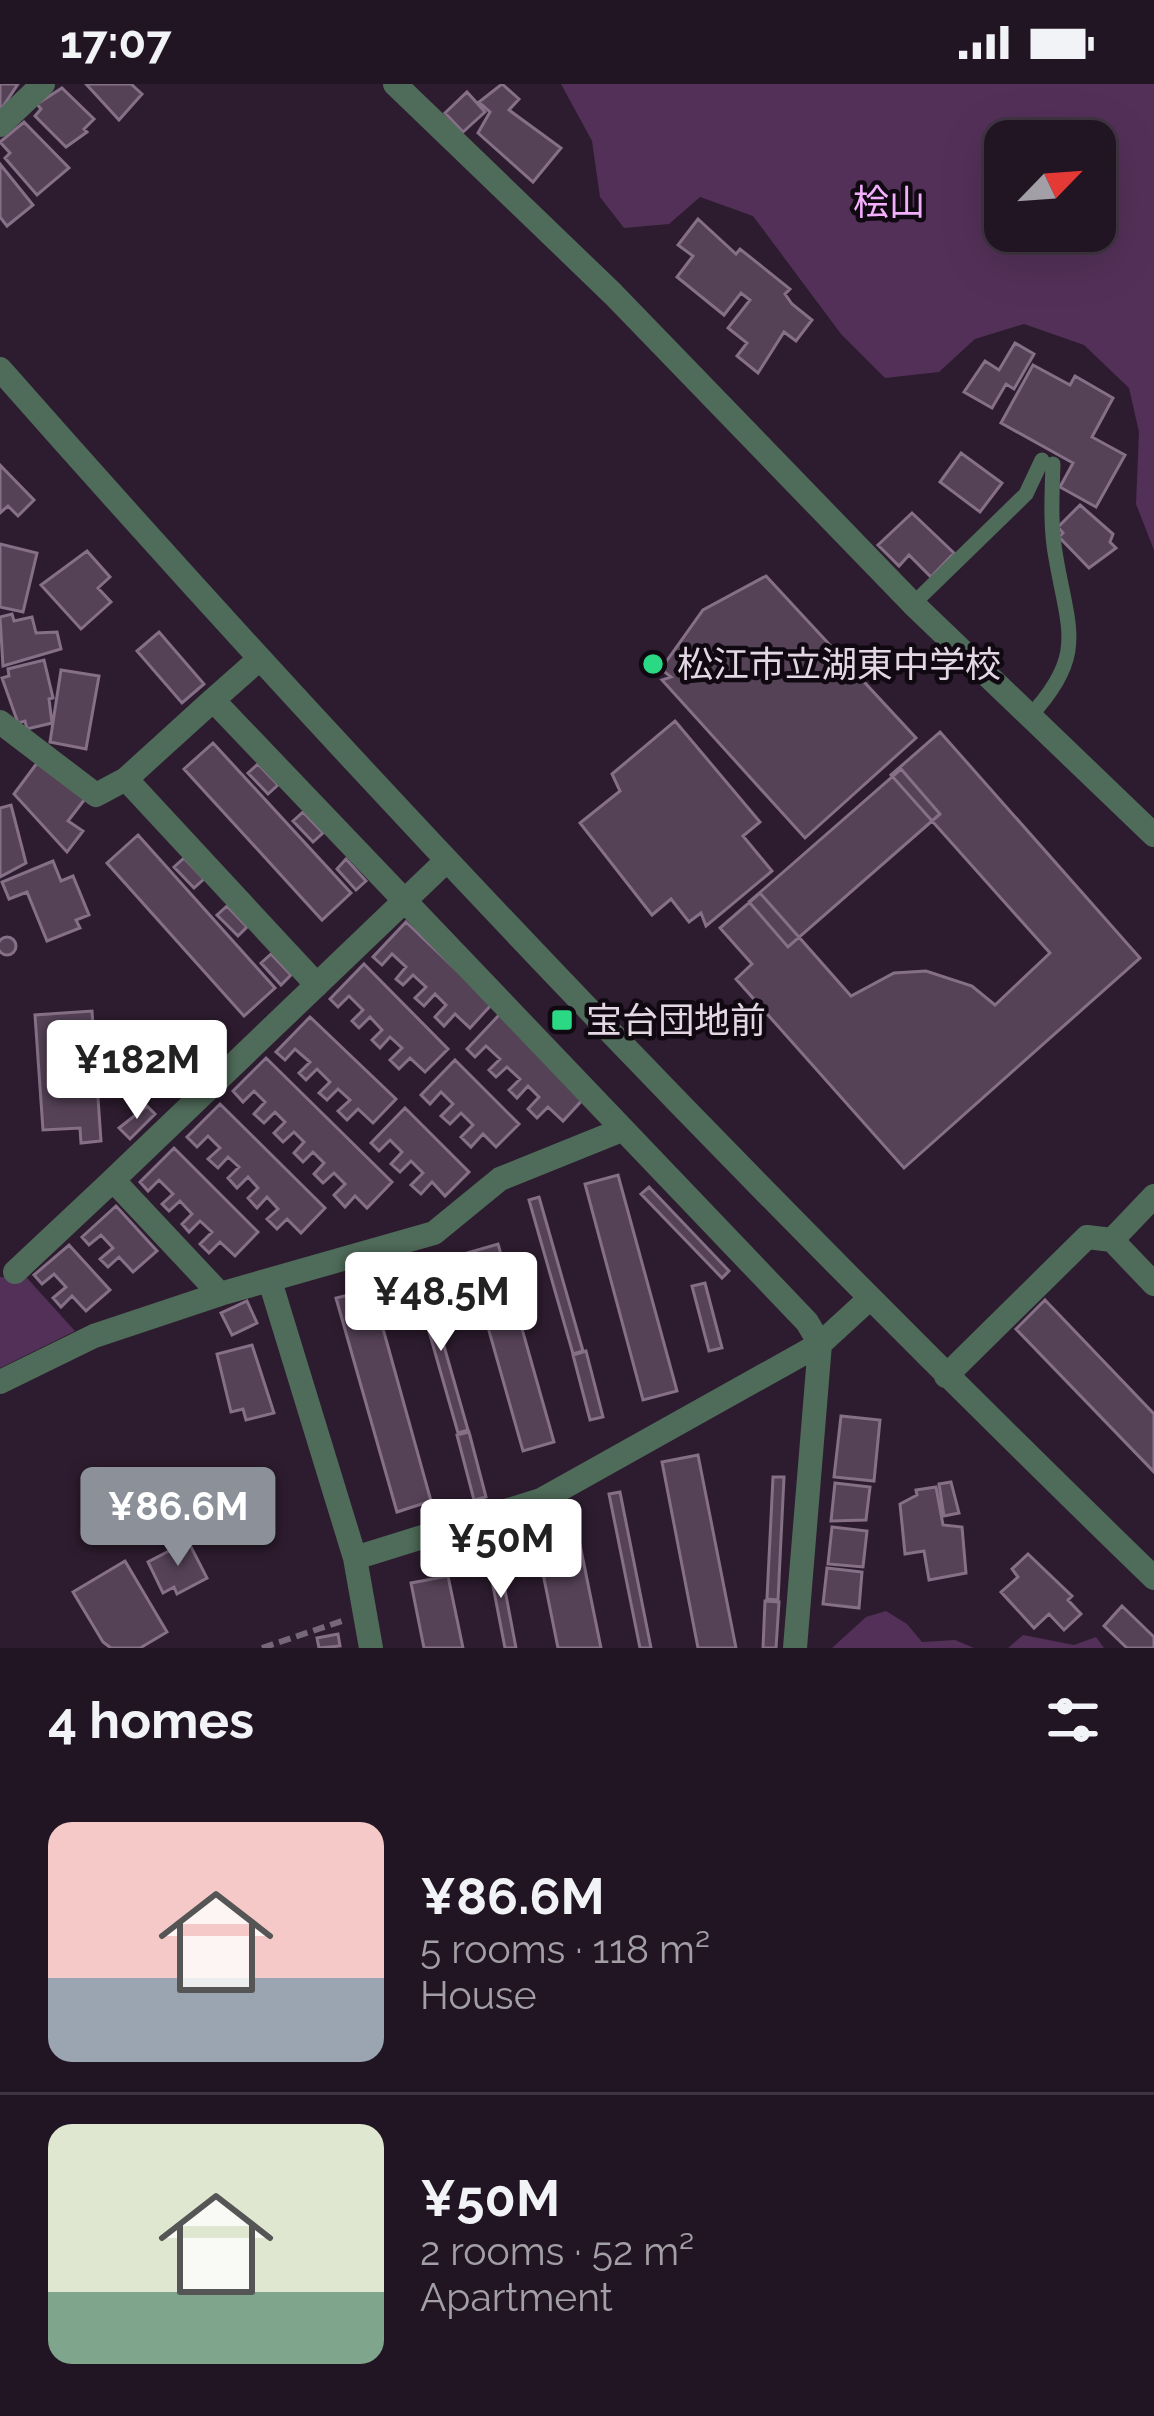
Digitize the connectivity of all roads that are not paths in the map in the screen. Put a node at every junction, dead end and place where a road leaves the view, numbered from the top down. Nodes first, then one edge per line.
1 (43, 84) edge
2 (395, 84) edge
3 (0, 125) edge
4 (0, 369) edge
5 (914, 604) junction
6 (257, 661) junction
7 (213, 700) junction
8 (1030, 716) junction
9 (0, 722) edge
10 (126, 779) junction
11 (1154, 835) edge
12 (444, 863) junction
13 (404, 901) junction
14 (317, 985) junction
15 (619, 1131) junction
16 (113, 1180) junction
17 (1154, 1196) edge
18 (1112, 1240) junction
19 (15, 1272) dead end
20 (270, 1281) junction
21 (1154, 1284) edge
22 (220, 1294) junction
23 (868, 1300) junction
24 (820, 1344) junction
25 (946, 1376) junction
26 (0, 1382) edge
27 (355, 1558) junction
28 (1154, 1579) edge
29 (371, 1648) edge
30 (795, 1648) edge

1 - 3 street
2 - 5 street
4 - 6 street
5 - 8 street
5 - 8 lane
6 - 7 street
6 - 12 street
7 - 10 street
7 - 13 street
8 - 11 street
9 - 10 street
10 - 14 street
12 - 13 street
12 - 23 street
13 - 14 street
13 - 15 street
14 - 16 street
15 - 20 street
15 - 24 street
16 - 19 street
16 - 22 street
17 - 18 street
18 - 21 street
18 - 25 street
20 - 22 street
20 - 27 street
22 - 26 street
23 - 24 street
23 - 25 street
24 - 27 street
24 - 30 street
25 - 28 street
27 - 29 street

